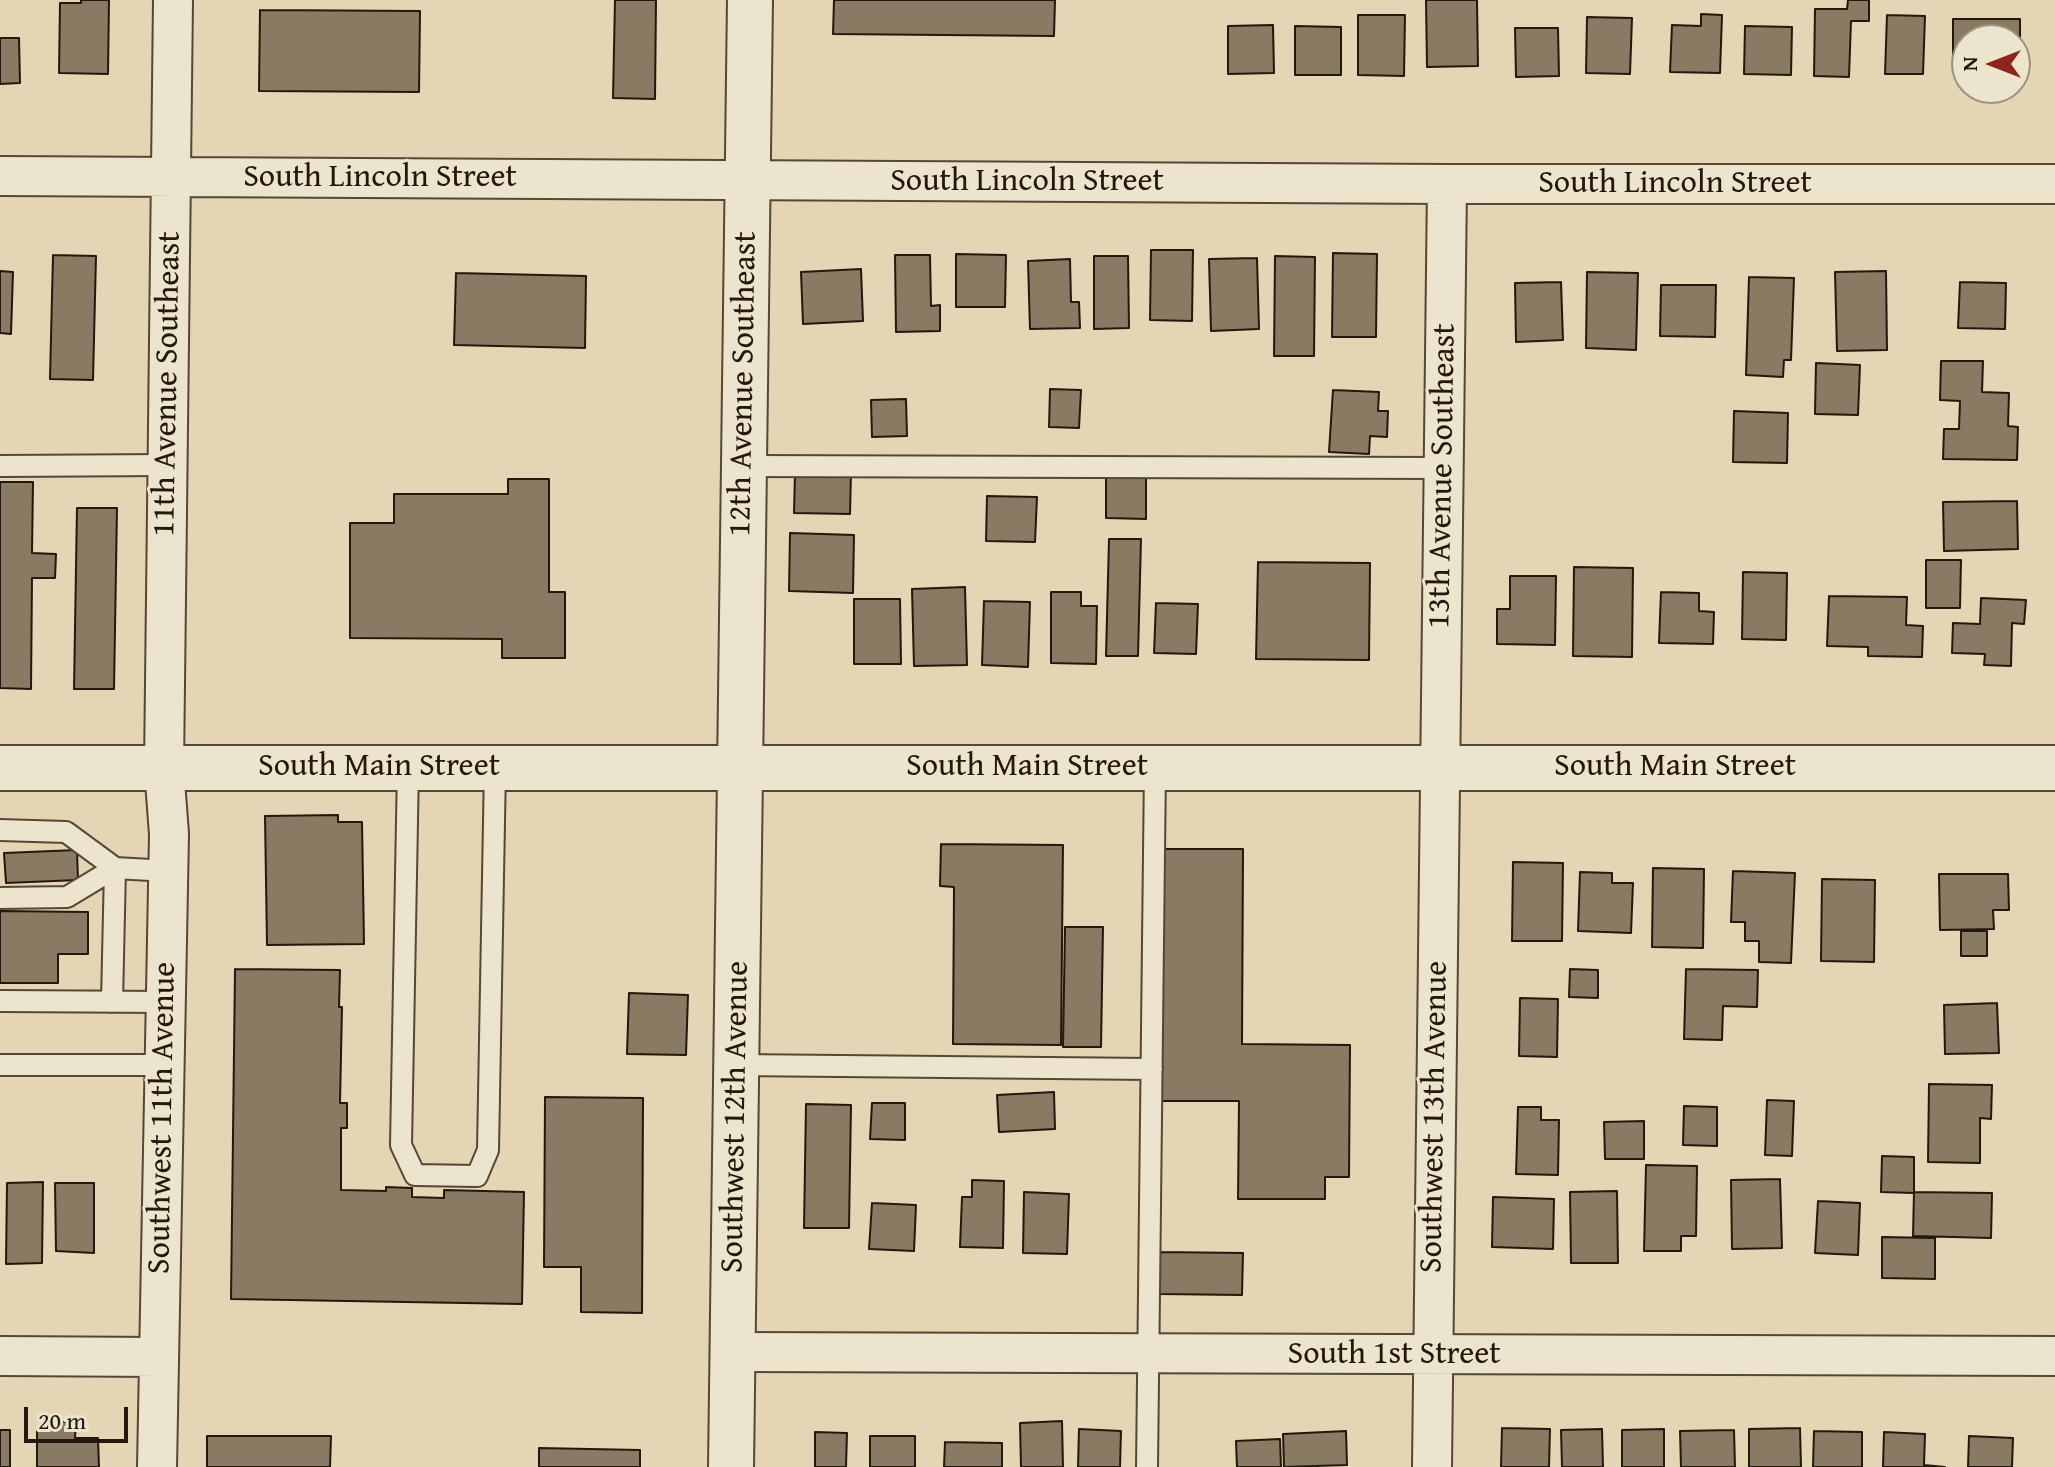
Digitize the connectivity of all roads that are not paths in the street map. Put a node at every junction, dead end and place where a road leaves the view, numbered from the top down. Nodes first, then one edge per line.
1 (173, 0) edge
2 (750, 0) edge
3 (0, 176) edge
4 (170, 176) junction
5 (746, 181) junction
6 (1447, 184) junction
7 (2055, 184) edge
8 (167, 465) junction
9 (0, 466) edge
10 (743, 466) junction
11 (1444, 468) junction
12 (408, 767) junction
13 (495, 767) junction
14 (1155, 767) junction
15 (1440, 767) junction
16 (0, 768) edge
17 (164, 768) junction
18 (740, 768) junction
19 (2055, 768) edge
20 (0, 830) edge
21 (115, 868) junction
22 (168, 871) junction
23 (0, 898) edge
24 (0, 1001) edge
25 (112, 1002) junction
26 (166, 1002) junction
27 (0, 1065) edge
28 (165, 1065) junction
29 (736, 1065) junction
30 (1152, 1069) junction
31 (733, 1352) junction
32 (1149, 1355) junction
33 (0, 1356) edge
34 (1432, 1356) junction
35 (2055, 1356) edge
36 (159, 1357) junction
37 (157, 1467) edge
38 (731, 1467) edge
39 (1147, 1467) edge
40 (1432, 1467) edge

1 - 4 street, 11th Avenue Southeast
2 - 5 street, 12th Avenue Southeast
3 - 4 street, South Lincoln Street
4 - 5 street, South Lincoln Street
4 - 8 street, 11th Avenue Southeast
5 - 6 street, South Lincoln Street
5 - 10 street, 12th Avenue Southeast
6 - 7 street, South Lincoln Street
6 - 11 street, 13th Avenue Southeast
8 - 9 lane
8 - 17 street, 11th Avenue Southeast
10 - 11 lane
10 - 18 street, 12th Avenue Southeast
11 - 15 street, 13th Avenue Southeast
12 - 13 street, South Main Street
12 - 13 lane
12 - 17 street, South Main Street
13 - 18 street, South Main Street
14 - 15 street, South Main Street
14 - 18 street, South Main Street
14 - 30 lane
15 - 19 street, South Main Street
15 - 34 street, Southwest 13th Avenue
16 - 17 street, South Main Street
17 - 22 street, Southwest 11th Avenue
18 - 29 street, Southwest 12th Avenue
20 - 21 lane
21 - 22 lane
21 - 23 lane
21 - 25 lane
22 - 26 street, Southwest 11th Avenue
24 - 25 lane
25 - 26 lane
26 - 28 street, Southwest 11th Avenue
27 - 28 lane
28 - 36 street, Southwest 11th Avenue
29 - 30 lane
29 - 31 street, Southwest 12th Avenue
30 - 32 lane
31 - 32 street, South 1st Street
31 - 38 street, Southwest 12th Avenue
32 - 34 street, South 1st Street
32 - 39 lane
33 - 36 street
34 - 35 street, South 1st Street
34 - 40 street, Southwest 13th Avenue
36 - 37 street, Southwest 11th Avenue

